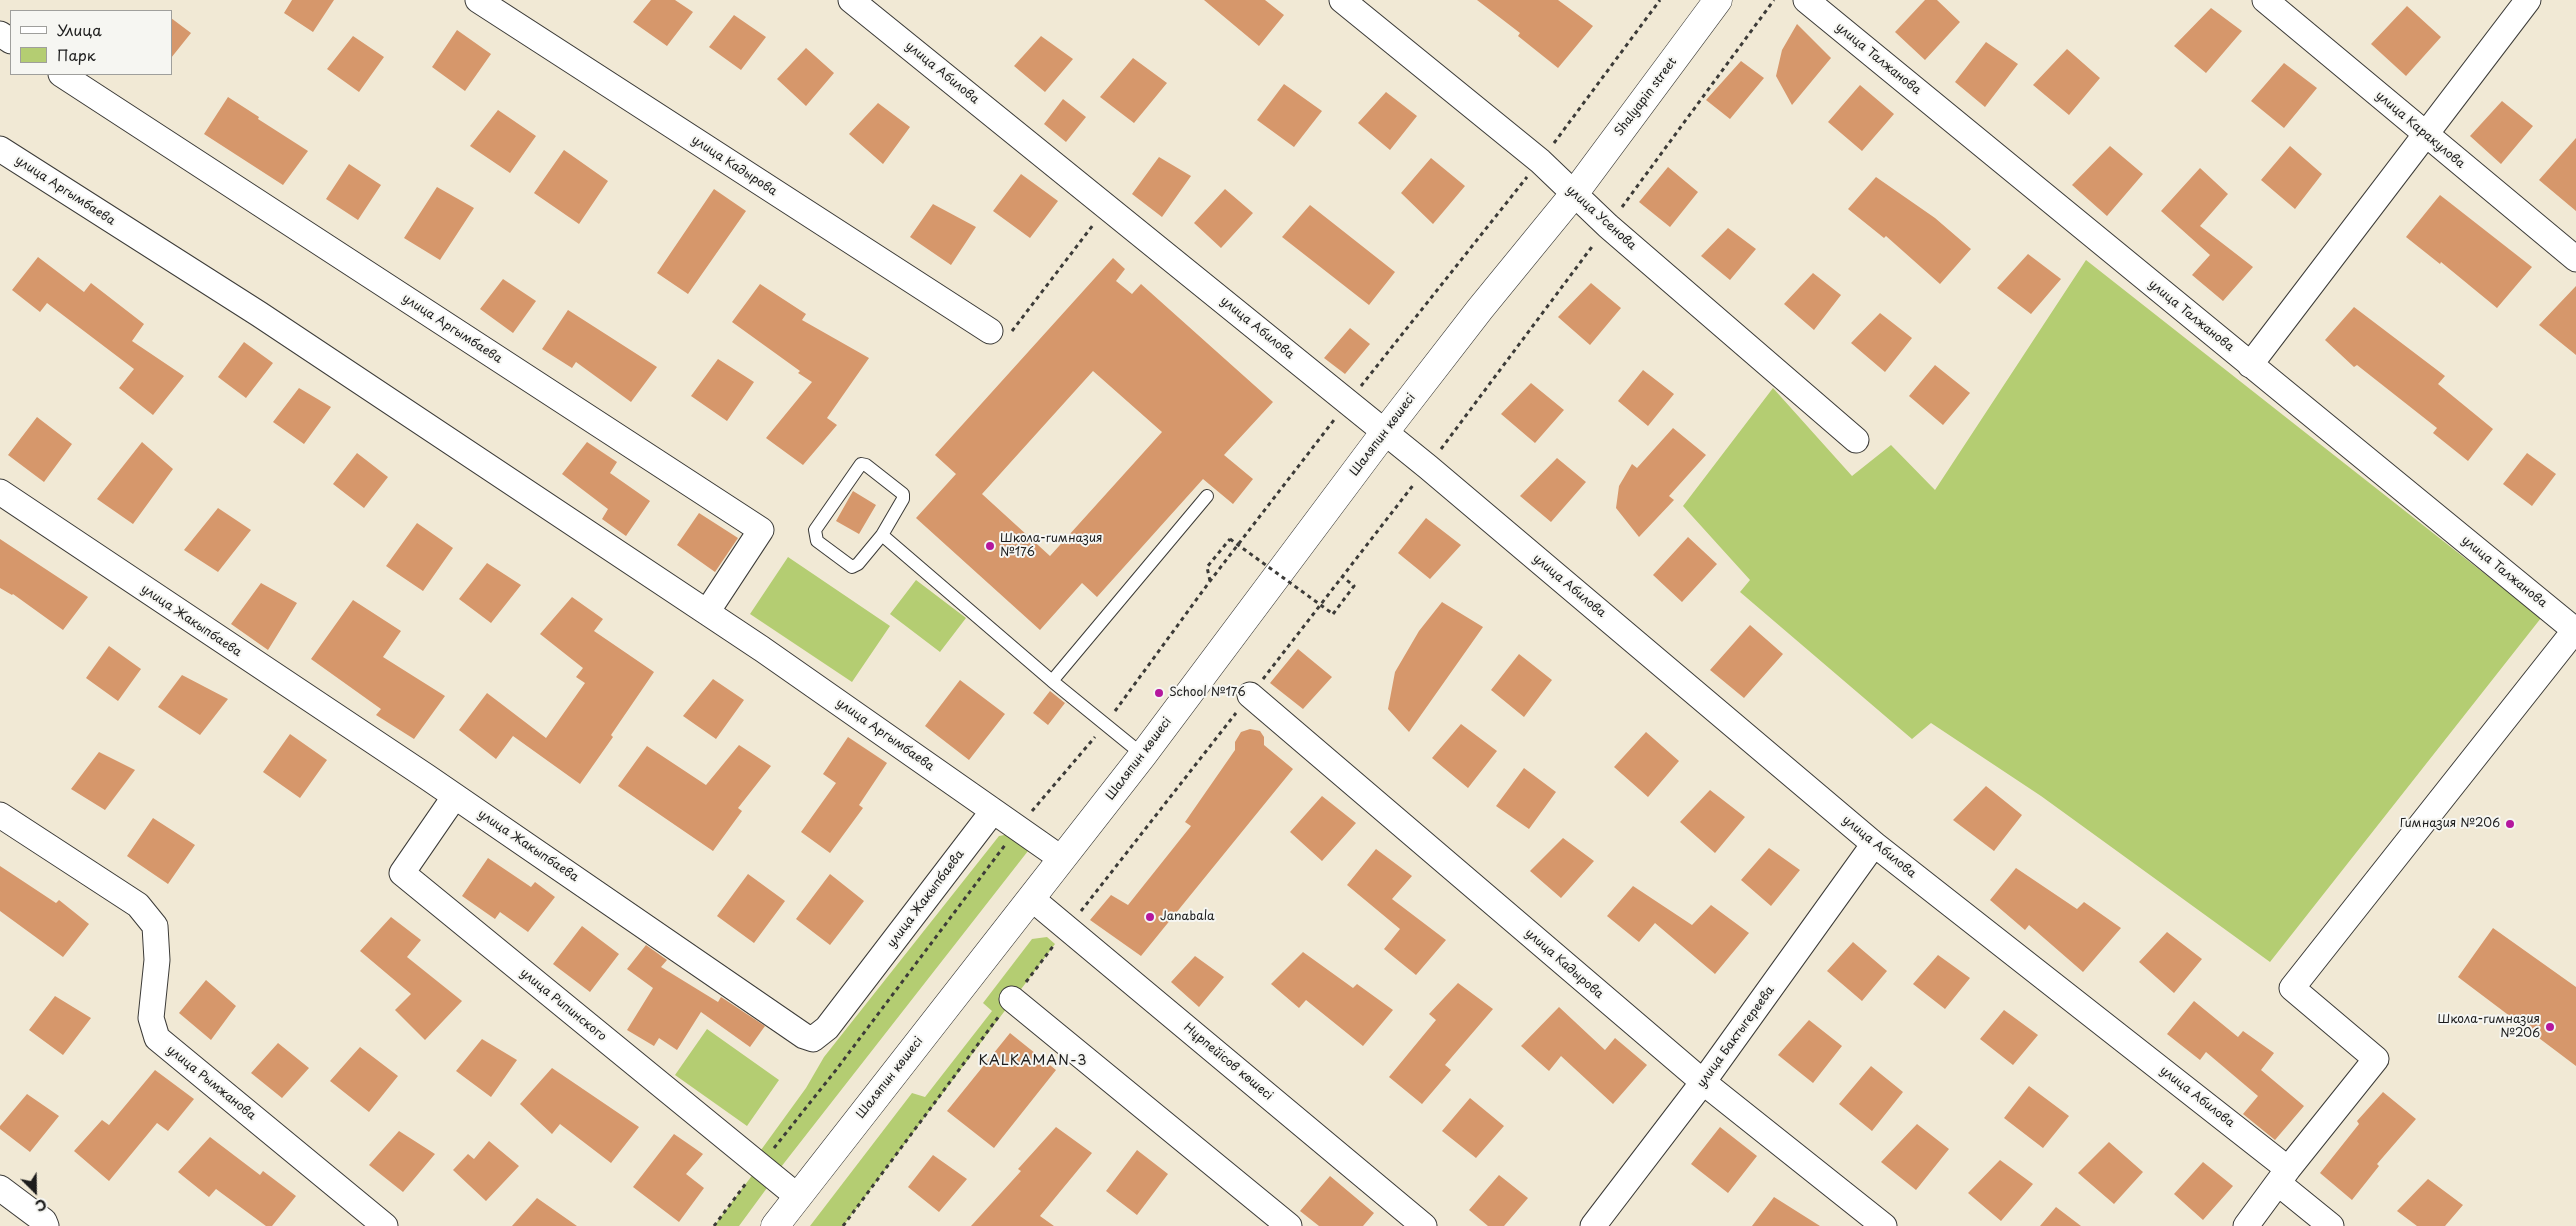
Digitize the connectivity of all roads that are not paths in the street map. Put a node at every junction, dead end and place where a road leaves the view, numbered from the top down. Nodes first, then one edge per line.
1 (478, 0) edge
2 (851, 0) edge
3 (1342, 0) edge
4 (1718, 0) edge
5 (1806, 0) edge
6 (2265, 0) edge
7 (2528, 0) edge
8 (63, 75) edge
9 (2426, 135) junction
10 (0, 149) edge
11 (1574, 194) junction
12 (2576, 258) edge
13 (990, 331) road end
14 (2250, 365) junction
15 (1384, 433) junction
16 (1856, 440) dead end
17 (0, 492) edge
18 (1207, 496) dead end
19 (882, 535) junction
20 (707, 612) junction
21 (2576, 631) edge
22 (1052, 681) junction
23 (1250, 695) road end
24 (1143, 755) junction
25 (455, 796) junction
26 (993, 812) junction
27 (0, 815) edge
28 (1874, 844) junction
29 (1062, 859) junction
30 (1031, 898) junction
31 (1012, 1000) road end
32 (1703, 1082) junction
33 (2283, 1176) junction
34 (0, 1188) edge
35 (797, 1196) junction
36 (46, 1226) edge
37 (385, 1226) edge
38 (775, 1226) edge
39 (1289, 1226) edge
40 (1424, 1226) edge
41 (1593, 1226) edge
42 (1884, 1226) edge
43 (2246, 1226) edge
44 (2331, 1226) edge

1 - 13 street, улица Кадырова
2 - 15 street, улица Абилова
3 - 11 street, улица Усенова
4 - 11 main road, Shalyapin street
5 - 14 street, улица Талжанова
6 - 9 street, улица Каракулова
7 - 9 street
8 - 20 street, улица Аргымбаева
9 - 12 street, улица Каракулова
9 - 14 street
10 - 20 street, улица Аргымбаева
11 - 15 main road, Шаляпин көшесі
11 - 16 street, улица Усенова
14 - 21 street, улица Талжанова
15 - 24 main road, Шаляпин көшесі
15 - 28 street, улица Абилова
17 - 25 street, улица Жакыпбаева
18 - 22 lane
19 - 19 lane
19 - 22 lane
20 - 26 street, улица Аргымбаева
21 - 33 street
22 - 24 lane
23 - 32 street, улица Кадырова
24 - 29 main road, Шаляпин көшесі
25 - 26 street, улица Жакыпбаева
25 - 35 street, улица Рипинского
26 - 29 street, улица Аргымбаева
27 - 37 street, улица Рымжанова
28 - 32 street, улица Бактыгереева
28 - 33 street, улица Абилова
29 - 30 main road, Шаляпин көшесі
30 - 35 main road, Шаляпин көшесі
30 - 40 street, Нұрпейісов көшесі
31 - 39 street
32 - 41 street, улица Бактыгереева
32 - 42 street, улица Кадырова
33 - 43 street
33 - 44 street, улица Абилова
34 - 36 street
35 - 38 main road, Шаляпин көшесі

